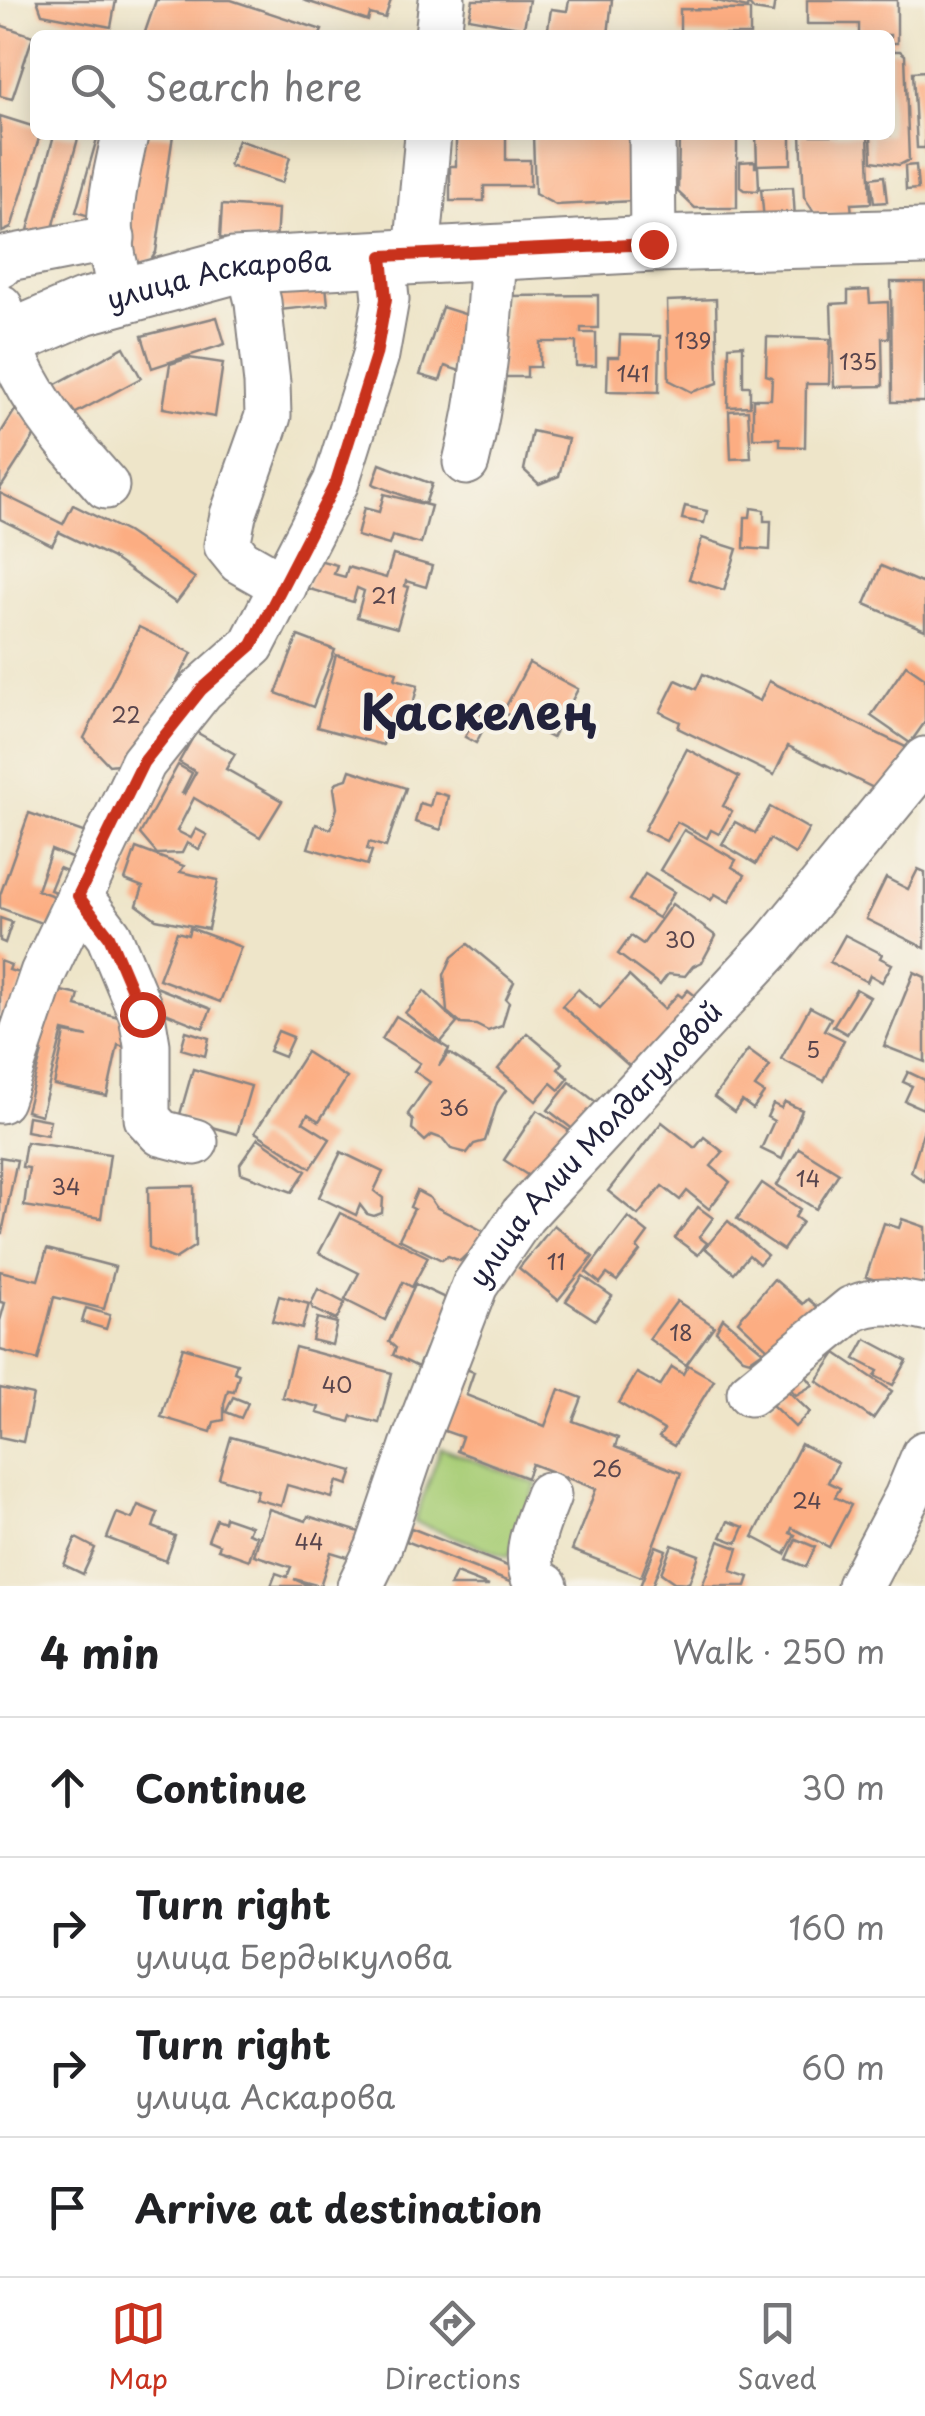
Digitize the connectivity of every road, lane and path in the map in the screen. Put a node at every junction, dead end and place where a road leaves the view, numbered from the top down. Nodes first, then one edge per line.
1 (442, 0) edge
2 (439, 30) edge
3 (124, 140) edge
4 (427, 140) edge
5 (652, 140) edge
6 (112, 238) junction
7 (925, 238) edge
8 (653, 244) junction
9 (493, 251) junction
10 (399, 255) junction
11 (0, 264) edge
12 (249, 264) junction
13 (126, 294) junction
14 (2, 331) edge
15 (466, 462) dead end
16 (106, 486) dead end
17 (284, 586) junction
18 (925, 760) edge
19 (78, 896) junction
20 (0, 1100) edge
21 (195, 1142) dead end
22 (925, 1308) edge
23 (750, 1392) dead end
24 (925, 1454) edge
25 (548, 1495) dead end
26 (360, 1586) edge
27 (545, 1586) edge
28 (860, 1586) edge

1 - 2 street
3 - 6 street
4 - 10 street
5 - 8 street
6 - 11 street
6 - 13 street
7 - 8 main road, улица Аскарова
8 - 9 main road, улица Аскарова
9 - 10 main road, улица Аскарова
9 - 15 street
10 - 12 main road, улица Аскарова
10 - 17 street
12 - 13 main road, улица Аскарова
12 - 17 street
13 - 14 main road, улица Аскарова
14 - 16 street
17 - 19 street
18 - 26 street, улица Алии Молдагуловой
19 - 20 street
19 - 21 street
22 - 23 street
24 - 28 street
25 - 27 street

